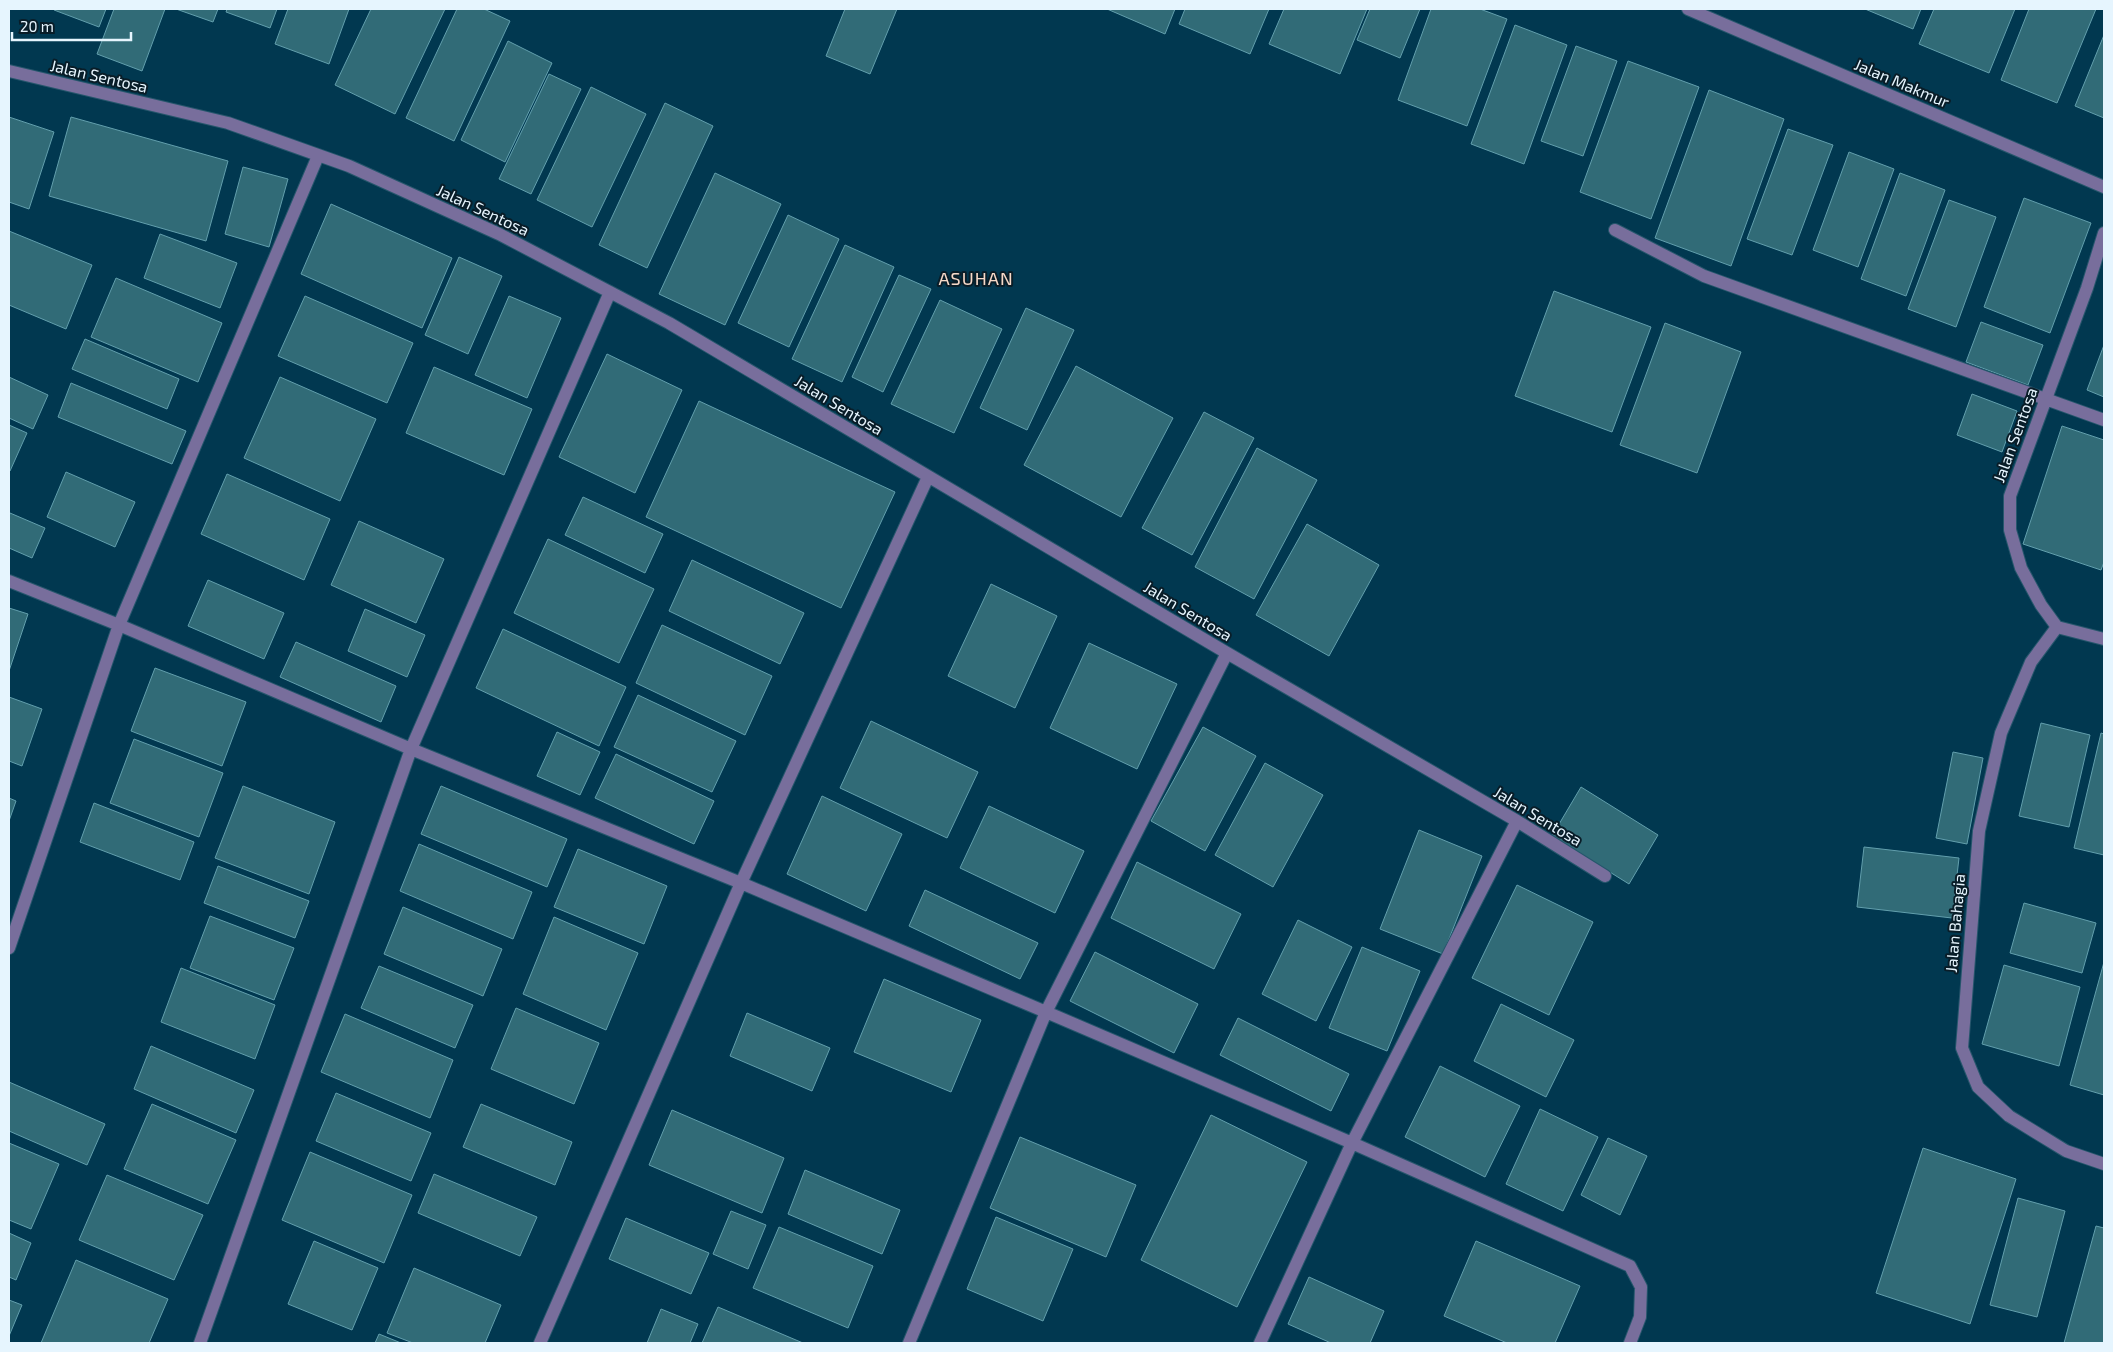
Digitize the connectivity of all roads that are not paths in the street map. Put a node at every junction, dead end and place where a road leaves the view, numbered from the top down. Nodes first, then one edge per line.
1 (1688, 9) edge
2 (9, 72) edge
3 (318, 156) junction
4 (2104, 187) edge
5 (1615, 230) dead end
6 (2104, 233) edge
7 (610, 292) junction
8 (2046, 399) junction
9 (2104, 420) edge
10 (928, 476) junction
11 (9, 581) edge
12 (119, 625) junction
13 (2057, 627) junction
14 (2104, 639) edge
15 (1227, 653) junction
16 (411, 749) junction
17 (1517, 821) junction
18 (1605, 876) dead end
19 (741, 883) junction
20 (9, 948) edge
21 (1046, 1012) junction
22 (1352, 1143) junction
23 (2104, 1164) edge
24 (200, 1343) edge
25 (540, 1343) edge
26 (909, 1343) edge
27 (1260, 1343) edge
28 (1630, 1343) edge

1 - 4 street, Jalan Makmur
2 - 3 street, Jalan Sentosa
3 - 7 street, Jalan Sentosa
3 - 12 street
5 - 8 street
6 - 8 street, Jalan Sentosa
7 - 10 street, Jalan Sentosa
7 - 16 street
8 - 9 street
8 - 13 street, Jalan Sentosa
10 - 15 street, Jalan Sentosa
10 - 19 street
11 - 12 street
12 - 16 street
12 - 20 street
13 - 14 street
13 - 23 street, Jalan Bahagia
15 - 17 street, Jalan Sentosa
15 - 21 street
16 - 19 street
16 - 24 street
17 - 18 street, Jalan Sentosa
17 - 22 street
19 - 21 street
19 - 25 street
21 - 22 street
21 - 26 street
22 - 27 street
22 - 28 street

